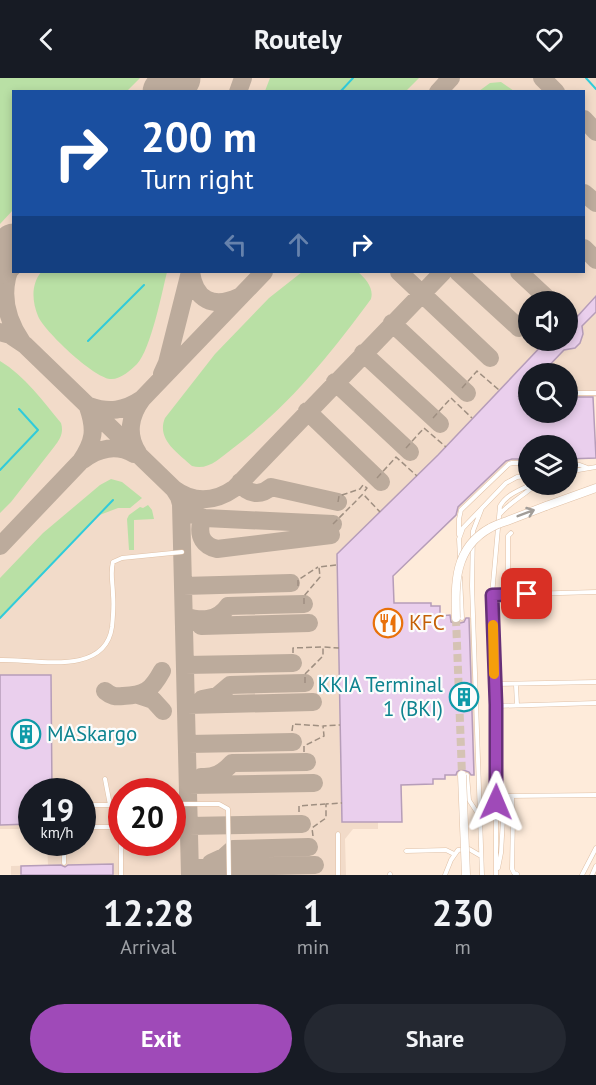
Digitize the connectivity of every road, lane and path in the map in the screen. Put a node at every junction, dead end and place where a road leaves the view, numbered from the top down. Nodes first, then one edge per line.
1 (462, 388) dead end
2 (499, 390) dead end
3 (578, 393) edge
4 (596, 393) edge
5 (433, 418) dead end
6 (472, 418) dead end
7 (446, 447) dead end
8 (406, 448) dead end
9 (518, 463) edge
10 (578, 465) edge
11 (596, 467) edge
12 (588, 468) junction
13 (578, 470) edge
14 (417, 476) dead end
15 (518, 477) edge
16 (377, 478) dead end
17 (596, 488) edge
18 (518, 491) edge
19 (363, 494) junction
20 (525, 495) edge
21 (338, 502) dead end
22 (482, 508) junction
23 (380, 512) dead end
24 (499, 514) junction
25 (333, 524) dead end
26 (511, 533) dead end
27 (459, 538) junction
28 (182, 552) dead end
29 (337, 565) dead end
30 (319, 567) junction
31 (298, 586) dead end
32 (596, 592) edge
33 (492, 595) junction
34 (508, 595) junction
35 (304, 604) dead end
36 (459, 618) joint
37 (323, 647) junction
38 (339, 648) dead end
39 (293, 653) dead end
40 (0, 660) edge
41 (596, 682) edge
42 (305, 683) dead end
43 (494, 684) junction
44 (516, 685) junction
45 (596, 703) edge
46 (496, 705) junction
47 (517, 705) junction
48 (340, 725) dead end
49 (323, 726) junction
50 (292, 731) dead end
51 (304, 752) dead end
52 (464, 775) joint
53 (105, 779) dead end
54 (108, 795) edge
55 (596, 795) edge
56 (496, 796) junction
57 (512, 796) junction
58 (342, 803) dead end
59 (186, 804) edge
60 (326, 804) junction
61 (299, 812) dead end
62 (480, 817) junction
63 (338, 834) dead end
64 (313, 836) dead end
65 (596, 848) edge
66 (406, 851) dead end
67 (454, 854) junction
68 (64, 856) edge
69 (122, 856) edge
70 (482, 857) junction
71 (64, 862) dead end
72 (596, 867) edge
73 (517, 874) edge
74 (122, 875) edge
75 (229, 875) edge
76 (338, 875) edge
77 (445, 875) edge
78 (466, 875) edge
79 (482, 875) edge
80 (496, 875) edge
81 (582, 875) edge
82 (592, 875) edge

1 - 2 path
3 - 4 lane
5 - 6 path
7 - 8 path
9 - 27 lane
10 - 12 lane
11 - 12 lane
12 - 13 lane
14 - 16 path
15 - 22 lane
36 -> 17 street, bridge
18 - 24 lane
19 - 21 path
19 - 23 path
19 - 25 path
20 - 24 lane
22 - 27 lane
22 - 62 lane
24 - 33 lane
26 - 34 lane
27 - 36 lane
28 - 40 lane
29 - 30 path
30 - 31 path
30 - 35 path
32 - 34 lane
33 - 34 lane
33 - 43 lane
37 - 38 path
37 - 39 path
37 - 42 path
41 - 44 lane
43 - 44 lane
43 - 46 lane
44 - 47 lane
45 - 47 lane
46 - 47 lane
46 - 56 lane
48 - 49 path
49 - 50 path
49 - 51 path
52 - 62 lane
52 - 78 street, bridge
53 - 54 lane
55 - 57 lane
56 - 57 lane
56 - 80 lane
57 - 73 lane
58 - 60 path
59 - 75 lane
60 - 61 path
60 - 64 path
62 - 70 lane
63 - 76 lane
65 - 81 lane
66 - 67 lane
67 - 70 lane
67 - 77 lane
68 - 71 lane
69 - 74 lane
70 - 79 lane
72 - 82 lane

